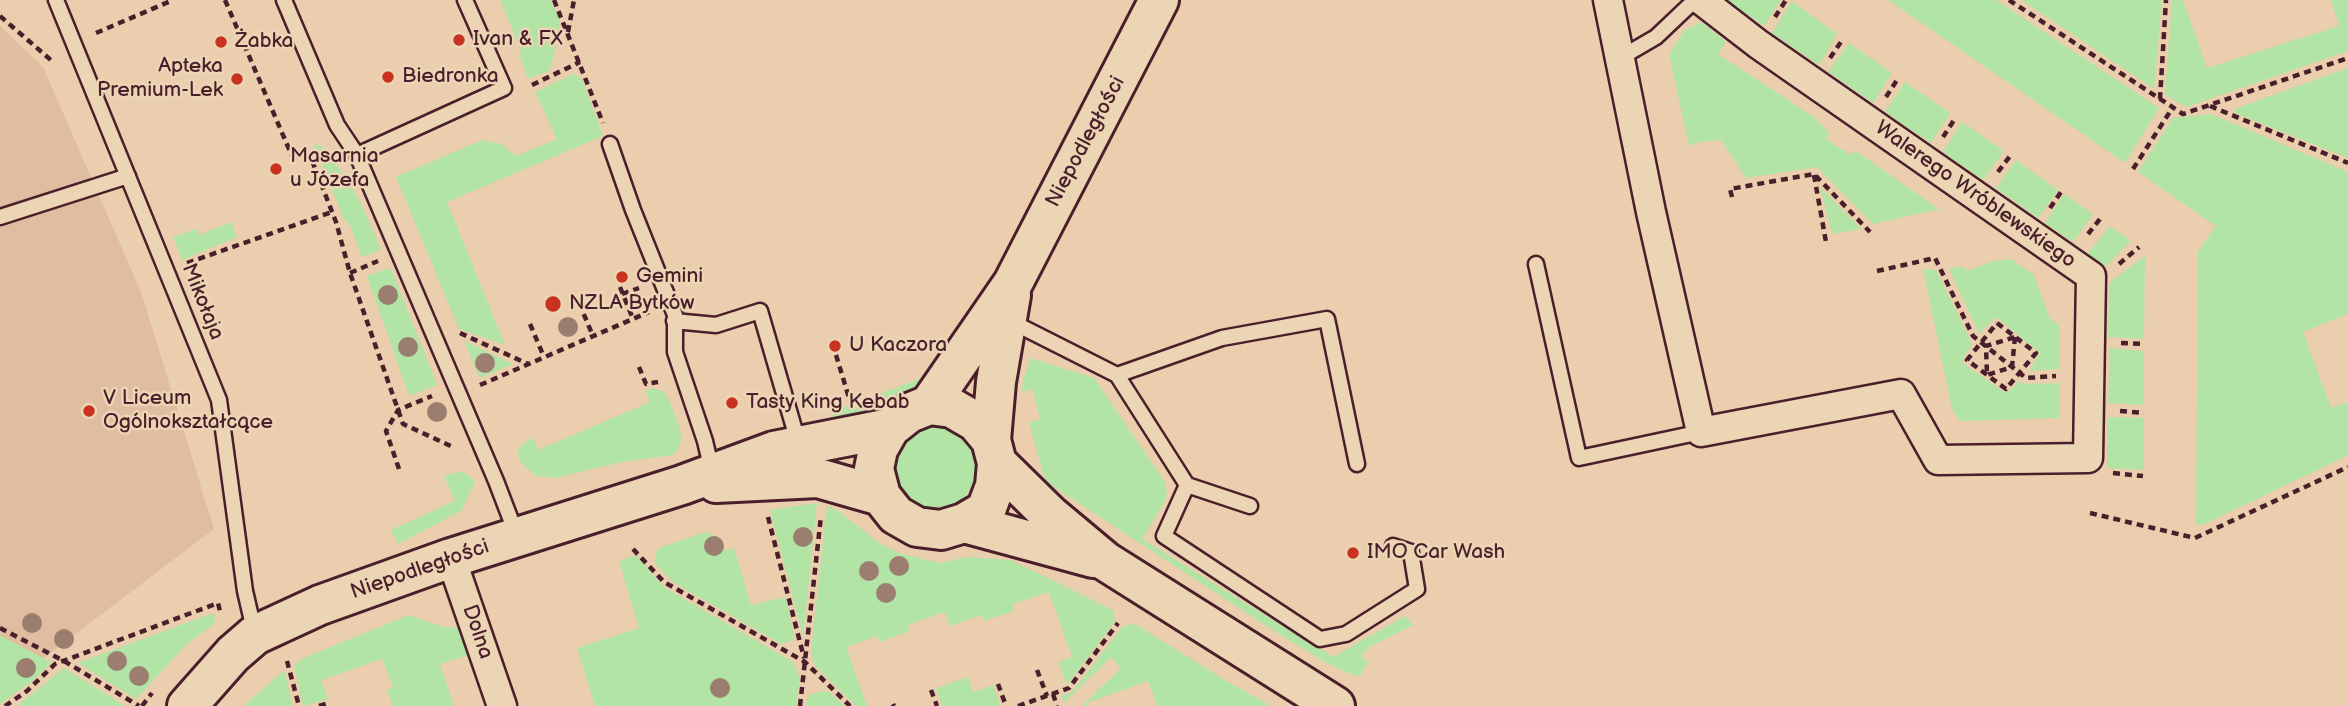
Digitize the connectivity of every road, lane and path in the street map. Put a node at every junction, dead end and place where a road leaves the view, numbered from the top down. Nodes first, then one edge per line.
1 (56, 0) edge
2 (173, 0) edge
3 (225, 0) edge
4 (284, 0) edge
5 (465, 0) edge
6 (554, 0) edge
7 (574, 0) edge
8 (1159, 0) edge
9 (1608, 0) edge
10 (1695, 0) edge
11 (1701, 0) edge
12 (2010, 0) edge
13 (2166, 0) edge
14 (0, 16) edge
15 (108, 28) dead end
16 (568, 33) junction
17 (1620, 58) junction
18 (2348, 58) edge
19 (53, 62) dead end
20 (580, 62) junction
21 (532, 85) dead end
22 (2160, 99) junction
23 (2208, 105) junction
24 (2173, 107) junction
25 (610, 144) joint
26 (357, 155) junction
27 (2348, 163) edge
28 (2133, 169) dead end
29 (1814, 174) junction
30 (128, 176) junction
31 (1732, 197) dead end
32 (332, 212) junction
33 (0, 217) edge
34 (1870, 232) dead end
35 (1826, 242) dead end
36 (206, 256) dead end
37 (1536, 264) dead end
38 (362, 268) dead end
39 (1877, 271) dead end
40 (350, 273) junction
41 (620, 287) dead end
42 (579, 303) dead end
43 (1004, 305) junction
44 (652, 311) dead end
45 (633, 319) junction
46 (674, 321) junction
47 (530, 324) dead end
48 (456, 331) dead end
49 (593, 336) junction
50 (2015, 337) junction
51 (1983, 344) junction
52 (836, 355) dead end
53 (544, 357) junction
54 (528, 364) junction
55 (639, 367) dead end
56 (2012, 367) junction
57 (2020, 374) junction
58 (1117, 375) junction
59 (1987, 375) junction
60 (2056, 376) dead end
61 (646, 384) dead end
62 (479, 385) dead end
63 (440, 392) dead end
64 (850, 402) dead end
65 (929, 405) junction
66 (398, 410) junction
67 (890, 428) junction
68 (1701, 432) junction
69 (453, 447) dead end
70 (799, 447) junction
71 (994, 452) junction
72 (1357, 464) dead end
73 (2348, 467) edge
74 (399, 470) dead end
75 (697, 479) junction
76 (1187, 485) junction
77 (881, 496) junction
78 (1250, 506) dead end
79 (2090, 513) dead end
80 (767, 514) dead end
81 (822, 514) dead end
82 (964, 523) junction
83 (517, 537) junction
84 (1393, 546) dead end
85 (633, 549) dead end
86 (451, 558) junction
87 (1105, 561) junction
88 (218, 603) dead end
89 (1118, 623) dead end
90 (0, 628) edge
91 (255, 635) junction
92 (64, 661) junction
93 (287, 661) dead end
94 (805, 662) junction
95 (1037, 670) dead end
96 (998, 684) dead end
97 (931, 690) dead end
98 (1050, 695) junction
99 (329, 703) dead end
100 (5, 706) edge
101 (139, 706) edge
102 (187, 706) edge
103 (299, 706) edge
104 (319, 706) edge
105 (502, 706) edge
106 (800, 706) edge
107 (850, 706) edge
108 (937, 706) edge
109 (1006, 706) edge
110 (1018, 706) edge
111 (1057, 706) edge
112 (1335, 706) edge

1 - 30 lane, Mikołaja
2 - 15 path
3 - 32 path
4 - 26 lane
5 - 26 lane
6 - 16 path
7 - 16 path
8 - 43 street, Niepodległości
9 - 17 street
10 - 17 lane
11 - 68 street, Walerego Wróblewskiego
12 - 22 path
13 - 22 path
14 - 19 path
16 - 20 path
17 - 68 street
18 - 23 path
20 - 21 path
20 - 25 path
22 - 24 path
23 - 24 path
23 - 27 path
24 - 28 path
25 - 46 lane
26 - 83 lane
29 - 31 path
29 - 34 path
29 - 35 path
30 - 33 lane
30 - 91 lane, Mikołaja
32 - 36 path
32 - 40 path
37 - 68 lane
38 - 40 path
39 - 51 path
40 - 66 path
41 - 45 path
42 - 49 path
43 - 58 lane
43 - 65 street, Niepodległości
43 - 71 street, Niepodległości
44 - 45 path
45 - 49 path
46 - 70 lane
46 - 75 lane
47 - 53 path
48 - 54 path
49 - 53 path
50 - 51 path
50 - 51 path
50 - 56 path
50 - 57 path
51 - 56 path
51 - 59 path
51 - 59 path
52 - 64 path
53 - 54 path
54 - 62 path
55 - 61 path
56 - 57 path
56 - 59 path
57 - 59 path
57 - 60 path
58 - 72 lane
58 - 76 lane
63 - 66 path
65 - 67 street
65 - 71 street
66 - 69 path
66 - 74 path
67 - 70 street, Niepodległości
67 - 77 street
70 - 75 street, Niepodległości
71 - 82 street
71 - 87 street
73 - 79 path
75 - 77 street, Niepodległości
75 - 83 street, Niepodległości
76 - 78 lane
76 - 84 lane
77 - 82 street
80 - 94 path
81 - 94 path
82 - 87 street
83 - 86 street, Niepodległości
85 - 94 path
86 - 91 street, Niepodległości
86 - 105 street, Dolna
87 - 112 street
88 - 92 path
89 - 98 path
90 - 92 path
91 - 102 street, Niepodległości
92 - 100 path
92 - 101 path
93 - 103 path
94 - 106 path
94 - 107 path
95 - 98 path
96 - 109 path
97 - 108 path
98 - 110 path
98 - 111 path
99 - 104 path

